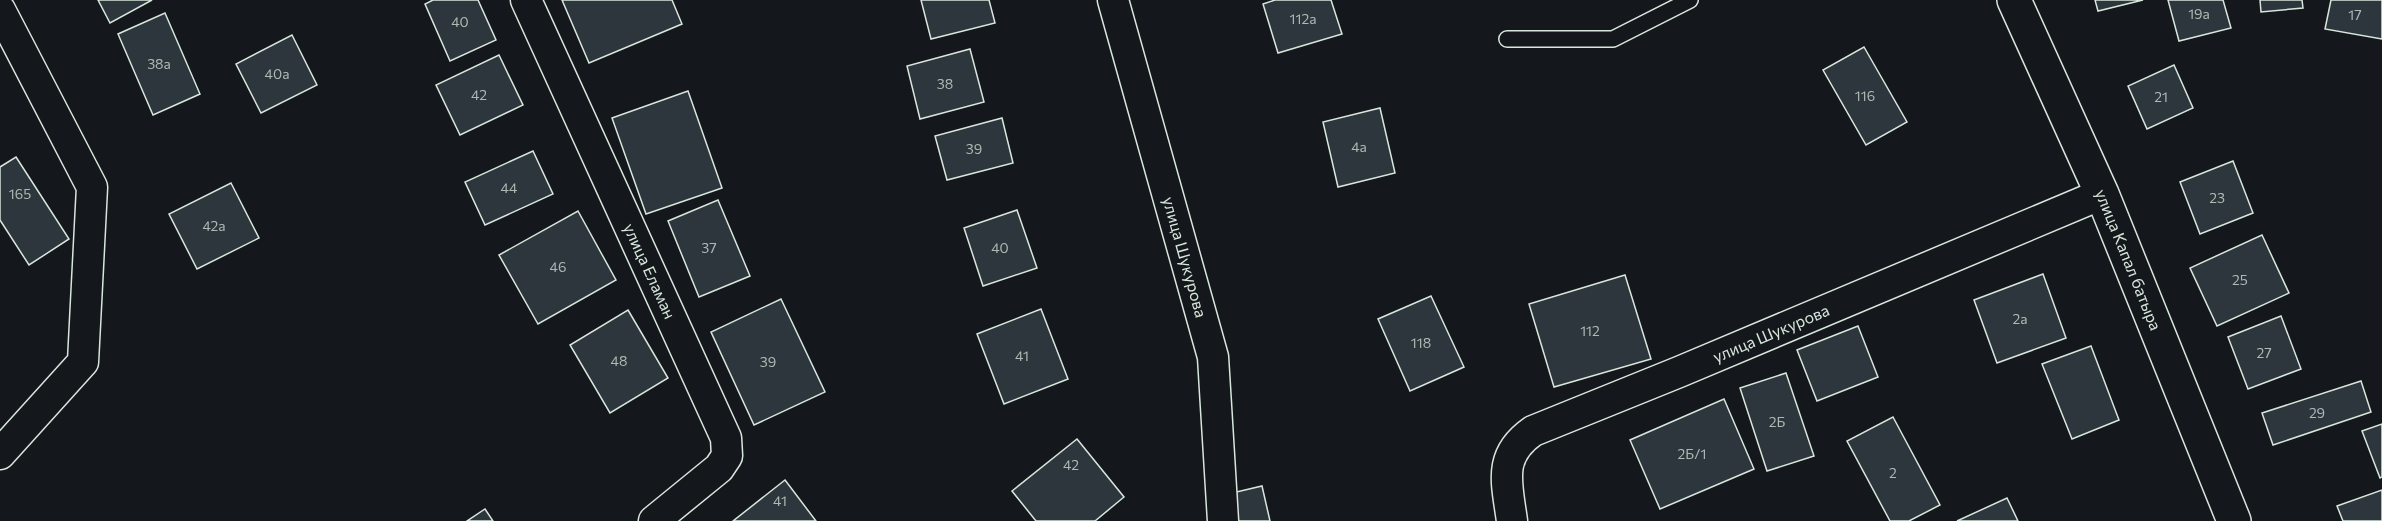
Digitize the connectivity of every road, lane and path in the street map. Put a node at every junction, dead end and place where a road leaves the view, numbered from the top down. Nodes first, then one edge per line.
1 (526, 0) edge
2 (1113, 0) edge
3 (1690, 0) edge
4 (2014, 0) edge
5 (0, 10) edge
6 (1507, 39) dead end
7 (2102, 194) junction
8 (3, 445) edge
9 (654, 521) edge
10 (1224, 521) edge
11 (1512, 521) edge
12 (2234, 521) edge

1 - 9 street, улица Еламан
2 - 10 street, улица Шукурова
3 - 6 lane
4 - 7 main road, улица Капал батыра
5 - 8 street
7 - 11 street, улица Шукурова
7 - 12 main road, улица Капал батыра

